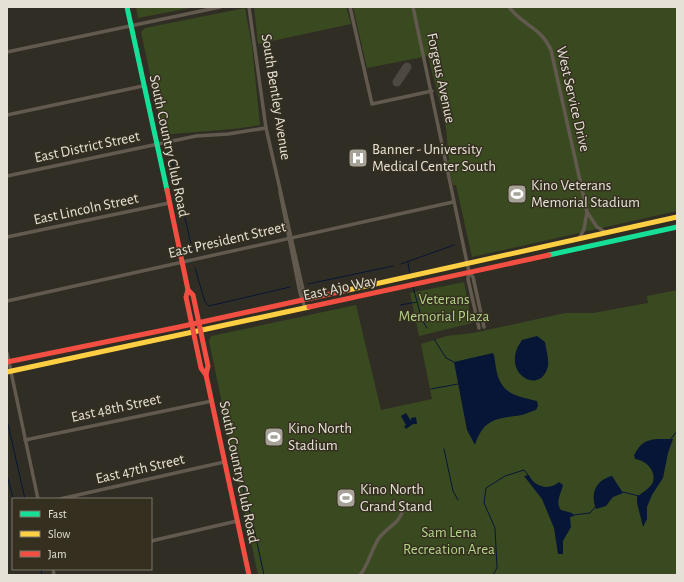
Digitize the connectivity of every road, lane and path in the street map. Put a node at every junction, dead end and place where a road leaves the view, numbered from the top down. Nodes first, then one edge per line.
1 (127, 7) edge
2 (220, 7) edge
3 (249, 7) edge
4 (350, 7) edge
5 (413, 7) edge
6 (509, 7) edge
7 (130, 26) junction
8 (7, 52) edge
9 (144, 86) junction
10 (432, 91) junction
11 (7, 115) edge
12 (266, 128) junction
13 (156, 145) junction
14 (7, 176) edge
15 (453, 202) junction
16 (169, 203) junction
17 (587, 212) junction
18 (677, 217) edge
19 (671, 218) junction
20 (675, 227) edge
21 (606, 233) junction
22 (7, 238) edge
23 (290, 238) junction
24 (579, 239) junction
25 (182, 263) junction
26 (467, 263) junction
27 (469, 272) junction
28 (188, 290) junction
29 (303, 300) junction
30 (7, 301) edge
31 (305, 308) junction
32 (199, 322) junction
33 (192, 324) junction
34 (484, 327) dead end
35 (479, 328) dead end
36 (201, 331) junction
37 (194, 332) junction
38 (102, 342) junction
39 (104, 352) junction
40 (7, 353) edge
41 (8, 362) edge
42 (9, 372) edge
43 (206, 375) junction
44 (212, 401) junction
45 (25, 440) junction
46 (224, 462) junction
47 (38, 498) edge
48 (64, 498) edge
49 (403, 510) dead end
50 (237, 521) junction
51 (152, 541) edge
52 (249, 575) edge
53 (360, 575) edge

1 - 7 main road, South Country Club Road
2 - 7 street
3 - 12 street, South Bentley Avenue
4 - 10 street
5 - 10 street, Forgeus Avenue
6 - 17 street, West Service Drive
7 - 8 street
7 - 9 main road, South Country Club Road
9 - 11 street
9 - 13 main road, South Country Club Road
10 - 15 street, Forgeus Avenue
12 - 13 street, East District Street
12 - 23 street, South Bentley Avenue
13 - 14 street, East District Street
13 - 16 main road, South Country Club Road
15 - 23 street, East President Street
15 - 26 street, Forgeus Avenue
16 - 22 street, East Lincoln Street
16 - 25 main road, South Country Club Road
17 - 21 street, West Service Drive
17 - 24 street, West Service Drive
18 - 19 main road, East Ajo Way
19 - 20 main road
19 - 21 main road, East Ajo Way
20 - 27 main road, East Ajo Way
21 - 24 main road, East Ajo Way
23 - 25 street, East President Street
23 - 29 street, South Bentley Avenue
24 - 26 main road, East Ajo Way
25 - 28 main road, South Country Club Road
25 - 30 street, East President Street
26 - 27 street, Forgeus Avenue
26 - 29 main road, East Ajo Way
27 - 31 main road, East Ajo Way
27 - 34 street, Forgeus Avenue
27 - 35 street, Forgeus Avenue
28 - 32 main road, South Country Club Road
28 - 33 main road, South Country Club Road
29 - 31 street, South Bentley Avenue
29 - 32 main road, East Ajo Way
31 - 36 main road, East Ajo Way
32 - 33 main road, East Ajo Way
32 - 36 main road, South Country Club Road
33 - 37 main road, South Country Club Road
33 - 38 main road, East Ajo Way
36 - 37 main road, East Ajo Way
36 - 43 main road, South Country Club Road
37 - 39 main road, East Ajo Way
37 - 43 main road, South Country Club Road
38 - 39 main road
38 - 41 main road, East Ajo Way
39 - 42 main road, East Ajo Way
40 - 41 street
41 - 42 street
42 - 45 street
43 - 44 main road, South Country Club Road
44 - 45 street, East 48th Street
44 - 46 main road, South Country Club Road
45 - 47 street
46 - 48 street, East 47th Street
46 - 50 main road, South Country Club Road
49 - 53 street
50 - 51 street
50 - 52 main road, South Country Club Road

